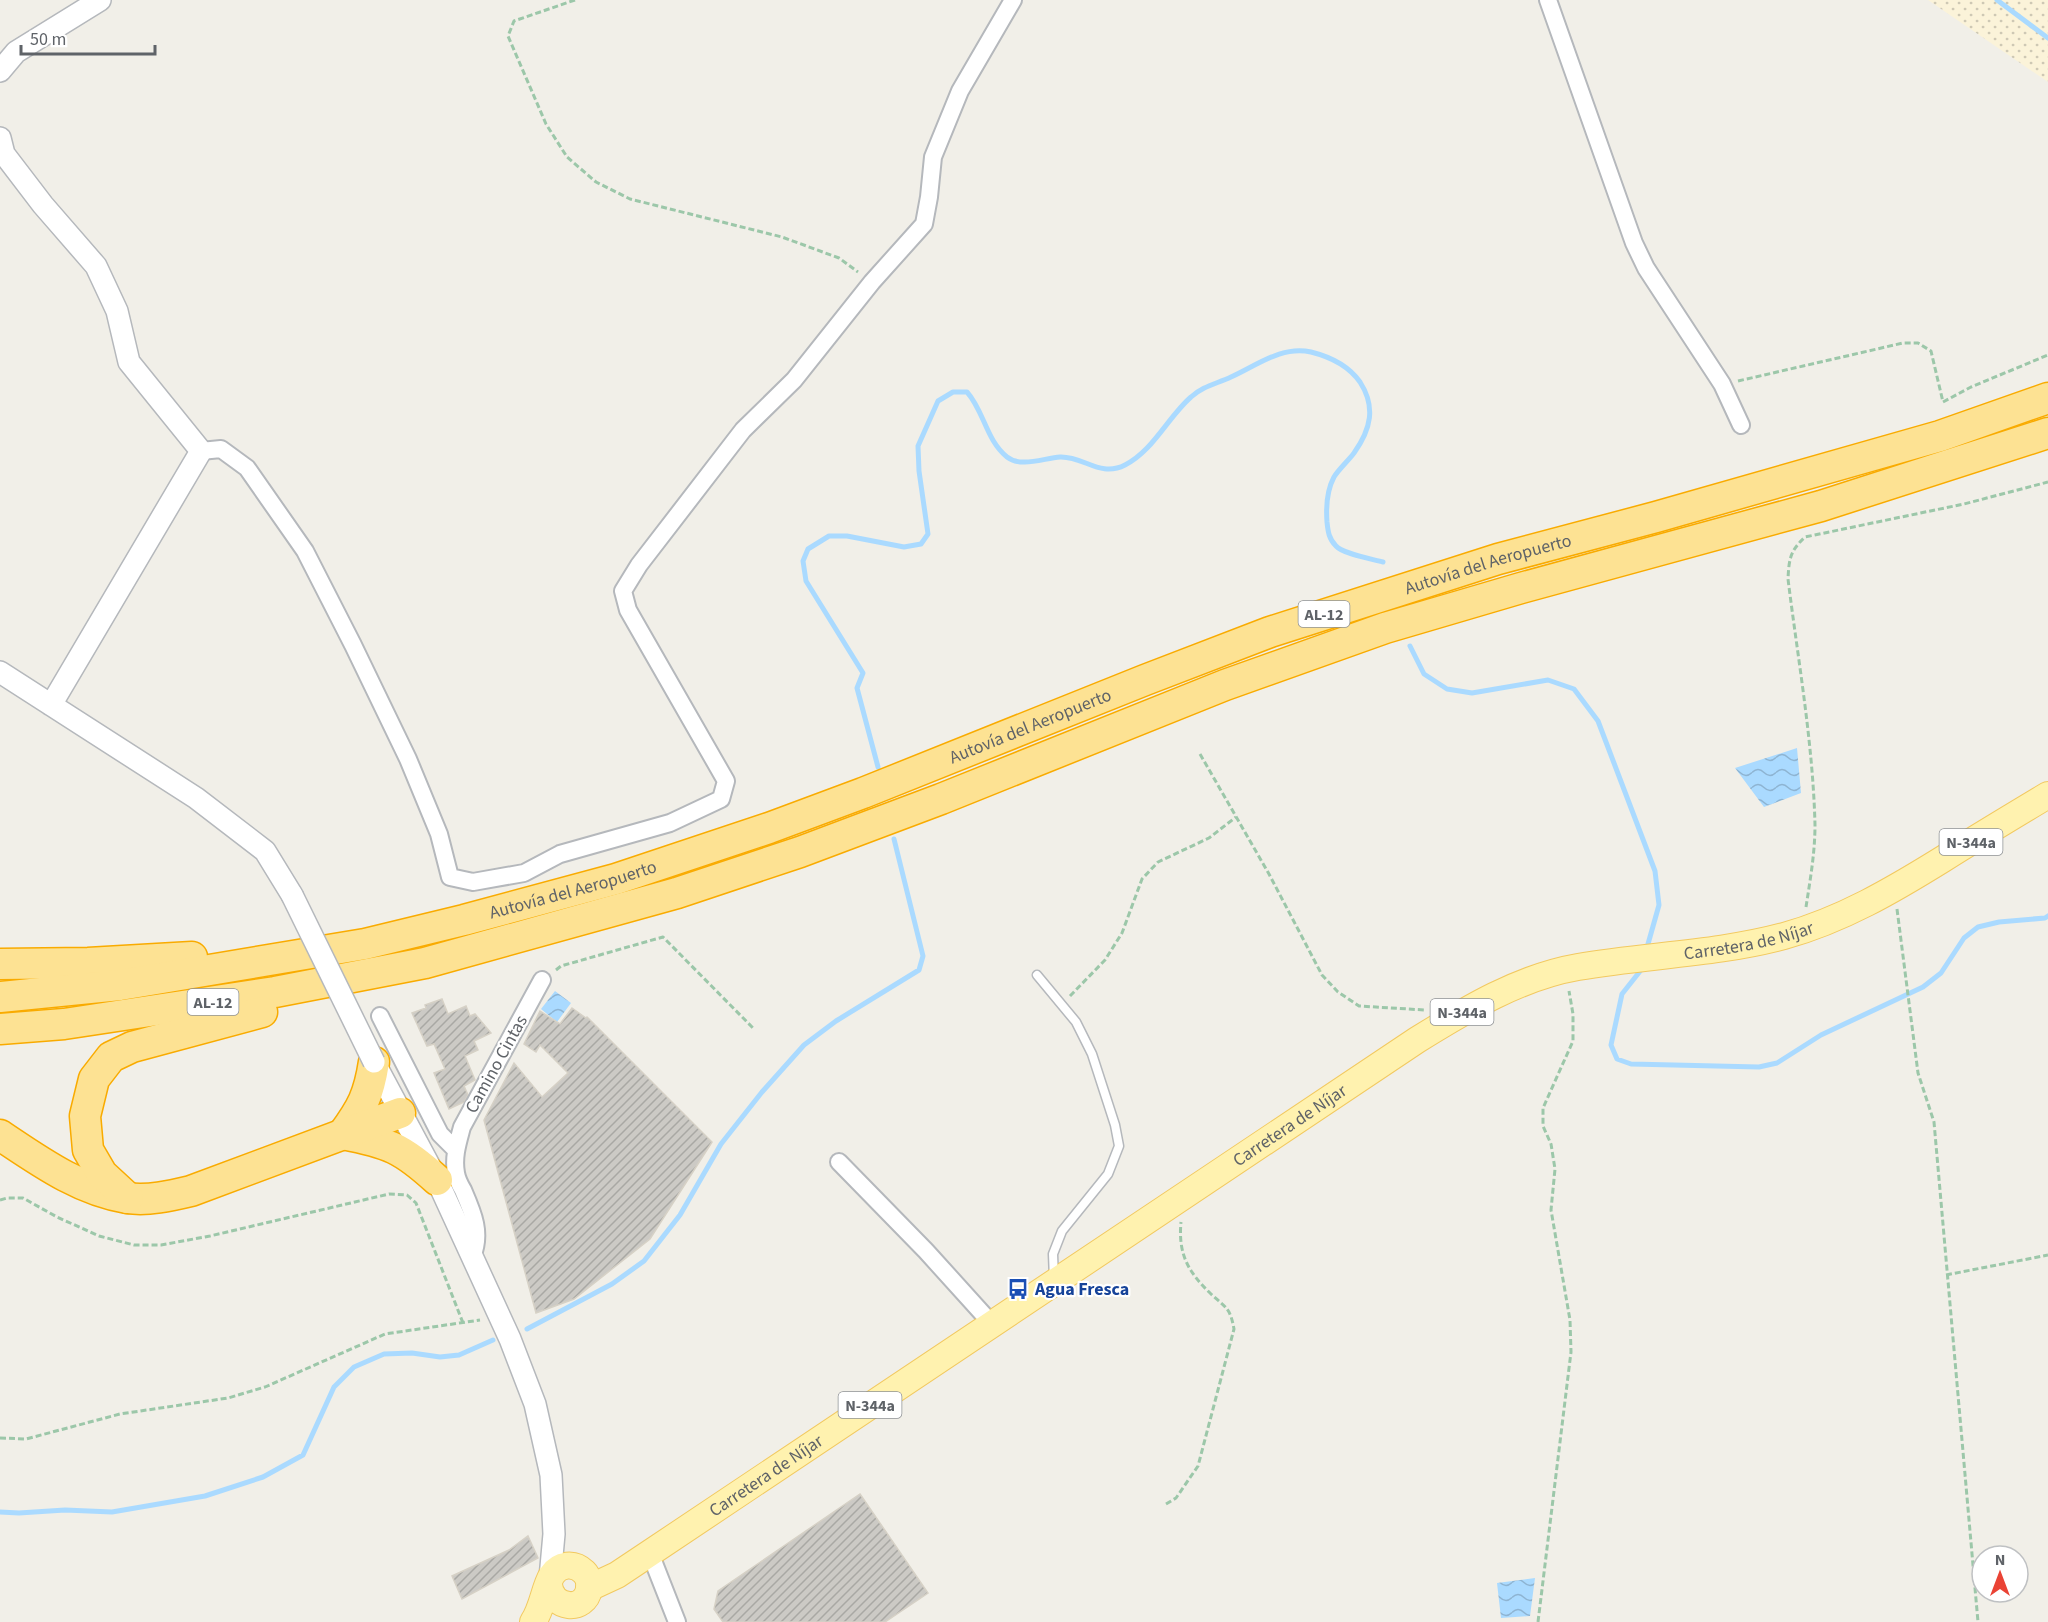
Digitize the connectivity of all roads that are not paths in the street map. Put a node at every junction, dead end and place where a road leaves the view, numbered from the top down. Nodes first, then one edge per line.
1 (100, 0) edge
2 (1013, 0) edge
3 (1548, 0) edge
4 (0, 71) edge
5 (0, 138) edge
6 (2048, 398) edge
7 (1741, 425) dead end
8 (2048, 433) edge
9 (201, 452) junction
10 (0, 672) edge
11 (51, 705) junction
12 (2048, 795) edge
13 (365, 944) junction
14 (425, 963) junction
15 (0, 964) edge
16 (1038, 975) dead end
17 (542, 980) road end
18 (0, 997) edge
19 (380, 1016) dead end
20 (0, 1029) edge
21 (374, 1062) junction
22 (400, 1113) junction
23 (343, 1134) junction
24 (0, 1135) edge
25 (455, 1149) junction
26 (840, 1162) dead end
27 (437, 1180) junction
28 (128, 1198) junction
29 (472, 1257) junction
30 (1055, 1282) junction
31 (992, 1324) junction
32 (650, 1553) junction
33 (558, 1583) junction
34 (533, 1622) edge
35 (542, 1622) edge
36 (677, 1622) edge

1 - 4 street
2 - 9 street
3 - 7 street
5 - 9 street
6 - 13 highway, Autovía del Aeropuerto / AL-12
8 - 14 highway, Autovía del Aeropuerto / AL-12
9 - 11 street
10 - 11 street
11 - 21 street, bridge
12 - 30 main road, Carretera de Níjar / N-344a
13 - 15 highway
13 - 18 highway, Autovía del Aeropuerto / AL-12
14 - 20 highway, Autovía del Aeropuerto / AL-12
14 - 28 highway
16 - 30 lane
17 - 25 street, Camino Cintas
19 - 25 street
21 - 22 street
21 - 23 highway
22 - 23 highway
22 - 27 street
23 - 27 highway
23 - 28 highway
24 - 28 highway
25 - 29 street, Camino Cintas
26 - 31 street
27 - 29 street
29 - 33 street
30 - 31 main road, Carretera de Níjar / N-344a
31 - 32 main road, Carretera de Níjar / N-344a
32 - 33 main road, Carretera de Níjar / N-344a
32 - 36 street
33 - 34 main road
33 - 35 main road

